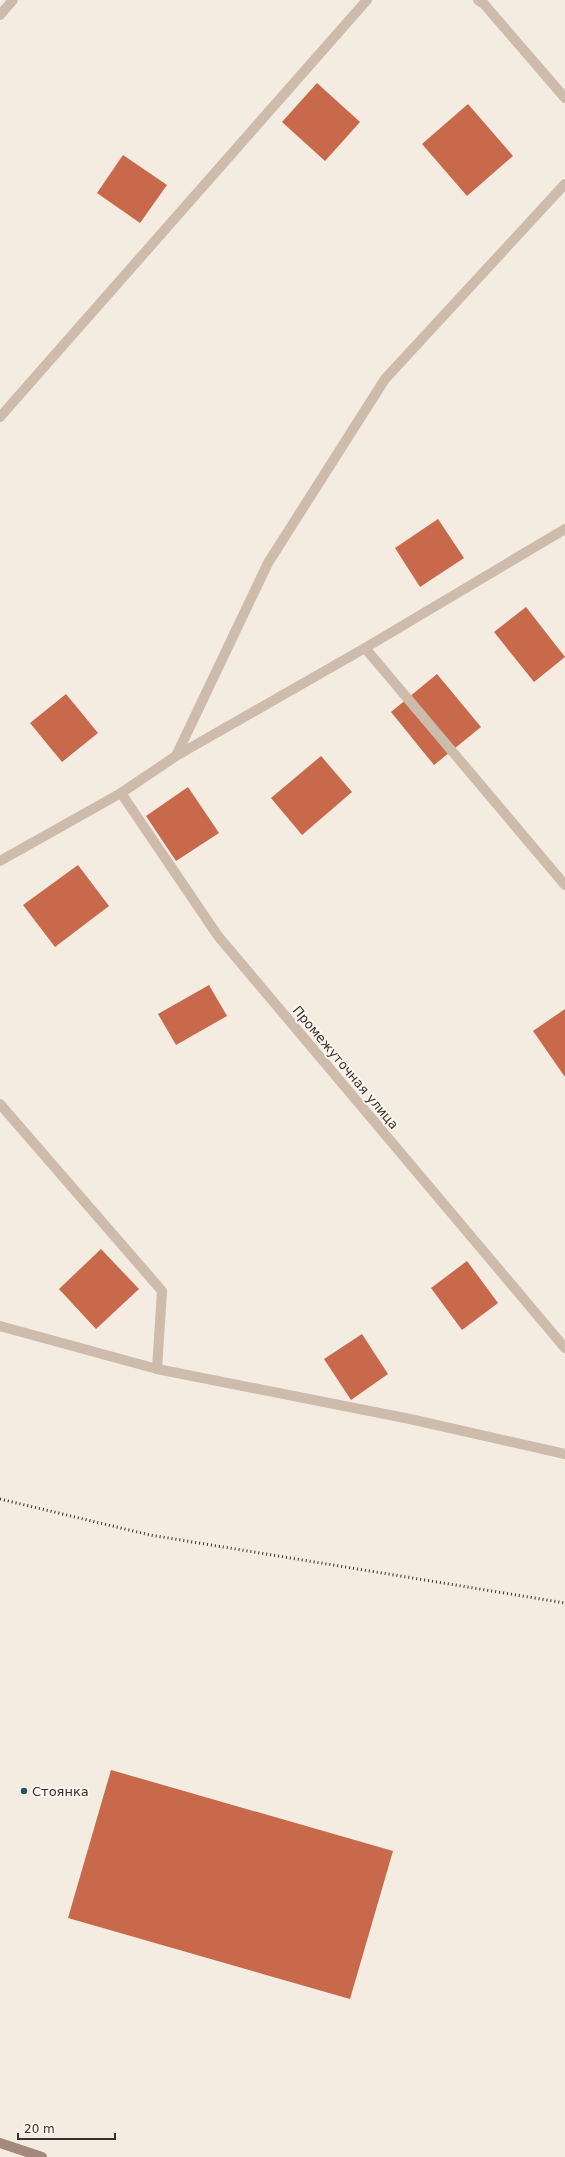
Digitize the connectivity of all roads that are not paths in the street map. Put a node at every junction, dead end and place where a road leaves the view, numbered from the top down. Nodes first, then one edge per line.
1 (13, 0) edge
2 (367, 0) edge
3 (478, 0) edge
4 (0, 15) edge
5 (565, 98) edge
6 (565, 184) edge
7 (0, 417) edge
8 (565, 529) edge
9 (366, 648) junction
10 (176, 756) junction
11 (121, 793) junction
12 (0, 861) edge
13 (565, 886) edge
14 (0, 1104) edge
15 (0, 1326) edge
16 (565, 1348) edge
17 (157, 1369) junction
18 (565, 1454) edge
19 (0, 2143) edge
20 (42, 2157) edge

1 - 4 street
2 - 7 street
3 - 5 street
6 - 10 street
8 - 9 street
9 - 10 street
9 - 13 street
10 - 11 street
11 - 12 street
11 - 16 street, Промежуточная улица
14 - 17 street
15 - 17 street
17 - 18 street
19 - 20 main road

